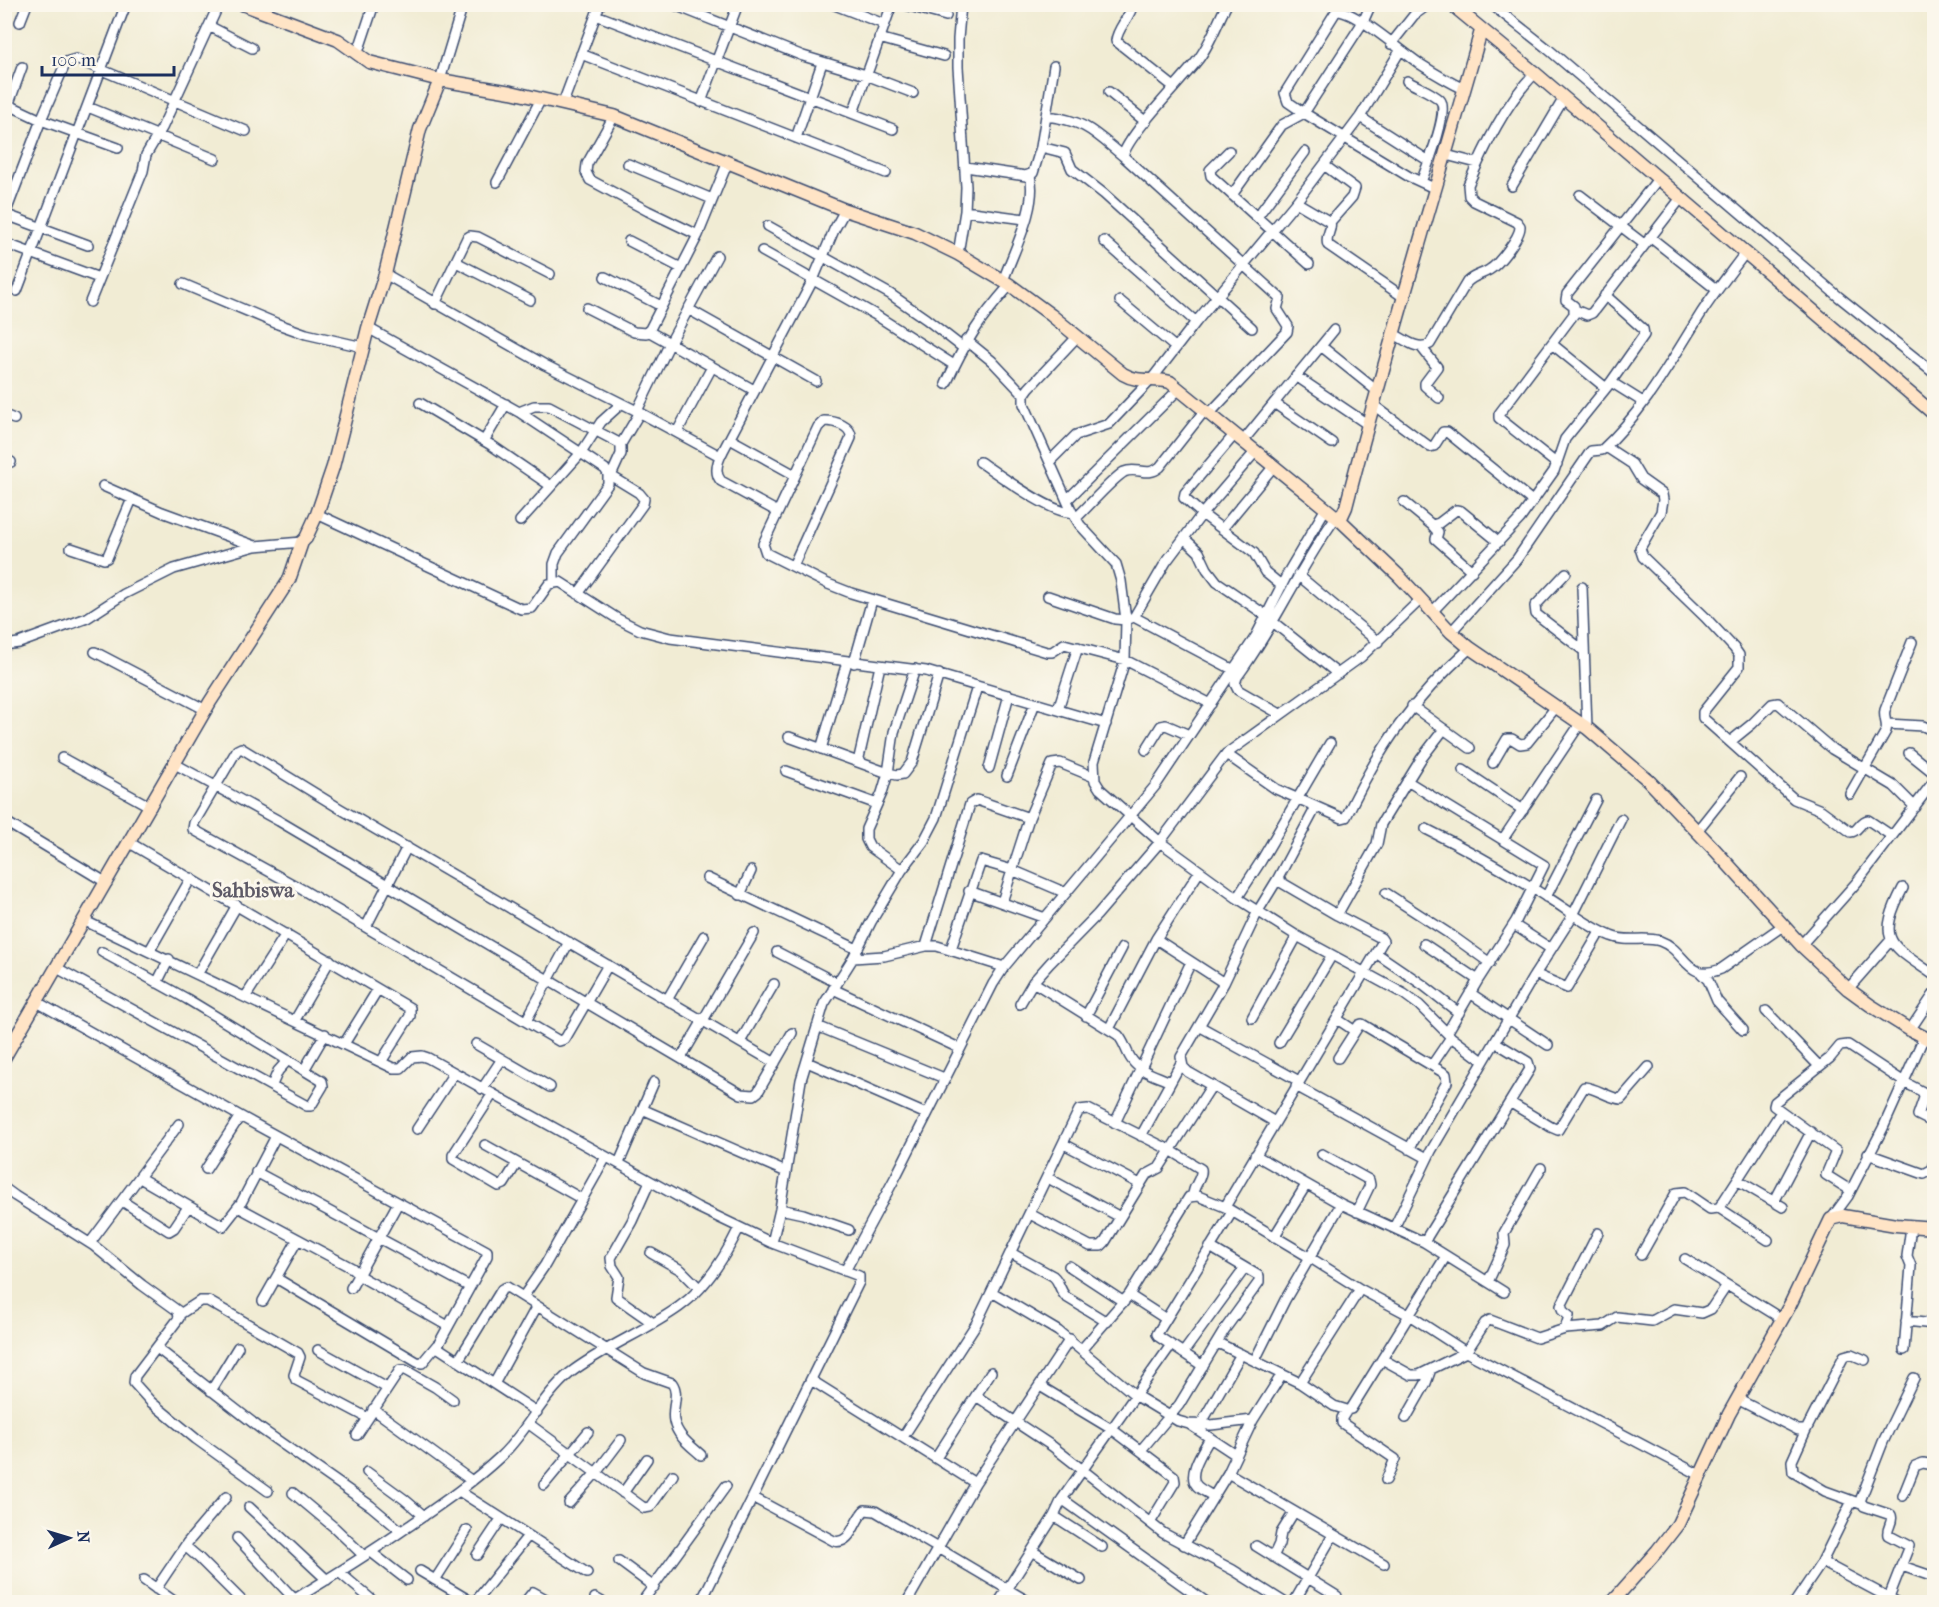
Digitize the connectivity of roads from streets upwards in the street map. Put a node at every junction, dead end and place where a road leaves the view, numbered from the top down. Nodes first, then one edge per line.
1 (27, 4) edge
2 (126, 4) edge
3 (219, 4) edge
4 (242, 4) edge
5 (374, 4) edge
6 (463, 4) edge
7 (600, 4) edge
8 (672, 4) edge
9 (738, 4) edge
10 (832, 4) edge
11 (892, 4) edge
12 (902, 4) edge
13 (961, 4) edge
14 (1133, 4) edge
15 (1227, 4) edge
16 (1371, 4) edge
17 (1451, 4) edge
18 (1491, 4) edge
19 (1428, 5) edge
20 (596, 15) junction
21 (946, 16) dead end
22 (20, 22) dead end
23 (1363, 22) junction
24 (884, 24) junction
25 (208, 26) junction
26 (729, 27) junction
27 (1481, 31) junction
28 (879, 38) junction
29 (1391, 44) junction
30 (252, 48) dead end
31 (1400, 51) junction
32 (581, 54) junction
33 (357, 55) junction
34 (944, 56) dead end
35 (717, 60) junction
36 (822, 63) junction
37 (1054, 66) dead end
38 (22, 67) dead end
39 (103, 70) junction
40 (1535, 73) junction
41 (866, 75) junction
42 (440, 80) junction
43 (1407, 81) dead end
44 (1174, 87) junction
45 (1464, 89) junction
46 (1109, 92) dead end
47 (914, 93) dead end
48 (812, 96) junction
49 (1564, 98) junction
50 (541, 99) junction
51 (175, 100) junction
52 (701, 102) junction
53 (563, 103) junction
54 (9, 105) junction
55 (88, 106) junction
56 (853, 113) junction
57 (1304, 113) junction
58 (614, 116) junction
59 (1047, 116) junction
60 (4, 117) edge
61 (1360, 117) junction
62 (41, 120) junction
63 (1146, 122) junction
64 (893, 129) dead end
65 (246, 131) dead end
66 (78, 132) junction
67 (157, 135) junction
68 (1344, 137) junction
69 (796, 138) junction
70 (1041, 147) junction
71 (118, 148) dead end
72 (1229, 151) dead end
73 (1305, 152) dead end
74 (1446, 155) junction
75 (1123, 156) junction
76 (215, 159) dead end
77 (1429, 160) junction
78 (628, 164) dead end
79 (727, 164) junction
80 (1478, 164) junction
81 (1324, 165) junction
82 (966, 167) junction
83 (886, 173) dead end
84 (1030, 176) junction
85 (1658, 179) junction
86 (497, 182) dead end
87 (1421, 182) junction
88 (1512, 186) dead end
89 (1436, 189) junction
90 (1232, 195) junction
91 (1580, 195) dead end
92 (1681, 198) junction
93 (712, 199) junction
94 (1296, 202) junction
95 (845, 210) junction
96 (965, 211) junction
97 (5, 215) edge
98 (1257, 217) junction
99 (1025, 219) junction
100 (1330, 222) junction
101 (768, 225) dead end
102 (1621, 226) junction
103 (41, 227) junction
104 (1272, 231) junction
105 (698, 235) junction
106 (1647, 240) junction
107 (629, 241) dead end
108 (1104, 241) dead end
109 (4, 243) edge
110 (88, 245) dead end
111 (762, 251) dead end
112 (31, 253) junction
113 (1746, 253) junction
114 (958, 254) junction
115 (717, 256) dead end
116 (824, 256) junction
117 (456, 262) junction
118 (1244, 264) junction
119 (1308, 264) dead end
120 (681, 268) junction
121 (384, 274) junction
122 (550, 274) dead end
123 (605, 277) dead end
124 (99, 278) junction
125 (813, 280) junction
126 (1007, 283) junction
127 (183, 284) dead end
128 (1717, 290) junction
129 (17, 291) dead end
130 (1605, 296) junction
131 (1217, 298) junction
132 (1405, 298) junction
133 (530, 300) dead end
134 (1120, 301) dead end
135 (90, 302) dead end
136 (435, 304) junction
137 (661, 306) junction
138 (587, 308) dead end
139 (688, 309) junction
140 (1575, 310) junction
141 (1196, 322) junction
142 (368, 327) junction
143 (1252, 328) dead end
144 (648, 330) junction
145 (1334, 330) dead end
146 (1394, 334) junction
147 (1077, 337) junction
148 (670, 343) junction
149 (964, 344) junction
150 (1552, 344) junction
151 (1321, 346) junction
152 (363, 347) junction
153 (1176, 348) junction
154 (1422, 348) junction
155 (772, 356) junction
156 (954, 365) junction
157 (712, 366) junction
158 (1935, 374) edge
159 (1296, 375) junction
160 (1151, 380) junction
161 (816, 381) dead end
162 (946, 384) dead end
163 (1608, 385) junction
164 (1179, 389) junction
165 (754, 390) junction
166 (1377, 391) junction
167 (1024, 395) junction
168 (1439, 398) dead end
169 (1643, 402) junction
170 (1274, 403) junction
171 (420, 404) dead end
172 (506, 404) junction
173 (621, 404) junction
174 (1372, 404) junction
175 (1208, 411) junction
176 (519, 412) junction
177 (638, 412) junction
178 (1935, 414) edge
179 (1367, 424) junction
180 (594, 431) junction
181 (677, 432) junction
182 (1239, 437) junction
183 (730, 439) junction
184 (484, 441) junction
185 (1332, 443) dead end
186 (621, 444) junction
187 (1606, 447) junction
188 (1256, 451) junction
189 (581, 453) junction
190 (720, 456) junction
191 (1050, 461) junction
192 (980, 462) dead end
193 (1557, 464) junction
194 (1274, 466) junction
195 (610, 475) junction
196 (795, 475) junction
197 (103, 486) dead end
198 (551, 486) junction
199 (132, 499) junction
200 (1067, 500) junction
201 (1404, 501) dead end
202 (1532, 501) junction
203 (778, 512) junction
204 (317, 514) junction
205 (1202, 514) junction
206 (1333, 514) junction
207 (1074, 515) junction
208 (519, 521) dead end
209 (1432, 525) junction
210 (1222, 529) junction
211 (1184, 538) junction
212 (302, 542) junction
213 (1499, 542) junction
214 (255, 546) junction
215 (71, 548) dead end
216 (793, 566) junction
217 (1472, 570) junction
218 (1566, 573) dead end
219 (1298, 575) junction
220 (554, 582) junction
221 (1282, 586) junction
222 (1582, 586) dead end
223 (578, 594) junction
224 (1048, 596) dead end
225 (1421, 599) junction
226 (872, 600) junction
227 (1432, 612) junction
228 (1130, 619) junction
229 (1270, 619) junction
230 (1451, 632) junction
231 (1378, 642) junction
232 (1912, 642) dead end
233 (5, 645) edge
234 (1078, 648) junction
235 (1470, 648) junction
236 (1584, 651) junction
237 (95, 652) dead end
238 (1125, 660) junction
239 (850, 663) junction
240 (880, 666) junction
241 (915, 669) junction
242 (1234, 670) junction
243 (939, 674) junction
244 (1338, 674) junction
245 (977, 687) junction
246 (1009, 696) junction
247 (1035, 703) junction
248 (1211, 704) junction
249 (1412, 706) junction
250 (1556, 707) junction
251 (1058, 709) junction
252 (206, 710) junction
253 (1280, 714) junction
254 (1106, 724) junction
255 (1887, 724) junction
256 (1584, 726) junction
257 (1444, 729) junction
258 (1934, 730) edge
259 (1190, 735) junction
260 (789, 737) dead end
261 (1731, 741) junction
262 (1330, 742) dead end
263 (1470, 748) dead end
264 (821, 749) junction
265 (1146, 750) dead end
266 (1909, 753) dead end
267 (1226, 754) junction
268 (62, 758) dead end
269 (858, 762) junction
270 (1492, 763) dead end
271 (175, 764) junction
272 (989, 768) dead end
273 (1866, 768) junction
274 (1463, 770) dead end
275 (786, 771) dead end
276 (888, 773) junction
277 (1935, 773) edge
278 (1007, 776) dead end
279 (1094, 777) junction
280 (1740, 777) dead end
281 (1935, 781) edge
282 (1407, 782) junction
283 (216, 787) junction
284 (1850, 794) dead end
285 (1296, 799) junction
286 (1596, 800) dead end
287 (877, 804) junction
288 (150, 807) junction
289 (1316, 807) junction
290 (1915, 807) junction
291 (1523, 810) junction
292 (1029, 818) junction
293 (1133, 819) junction
294 (1621, 819) dead end
295 (4, 821) edge
296 (1426, 829) dead end
297 (1697, 831) junction
298 (1892, 836) junction
299 (1503, 839) junction
300 (1160, 842) junction
301 (130, 843) junction
302 (407, 847) junction
303 (902, 870) junction
304 (1012, 870) junction
305 (751, 871) dead end
306 (1199, 872) junction
307 (191, 878) junction
308 (707, 878) dead end
309 (1277, 880) junction
310 (107, 883) junction
311 (387, 885) junction
312 (1903, 888) dead end
313 (1533, 889) junction
314 (969, 891) junction
315 (1066, 893) junction
316 (1386, 893) dead end
317 (740, 895) junction
318 (1546, 897) junction
319 (1237, 898) junction
320 (1002, 902) junction
321 (237, 905) junction
322 (1258, 911) junction
323 (1337, 915) junction
324 (1573, 915) junction
325 (1045, 918) junction
326 (85, 921) junction
327 (1514, 925) junction
328 (1784, 925) junction
329 (366, 927) junction
330 (1600, 932) junction
331 (754, 933) dead end
332 (286, 934) junction
333 (704, 936) dead end
334 (1298, 936) junction
335 (1156, 939) junction
336 (1891, 940) junction
337 (569, 942) junction
338 (1424, 944) dead end
339 (1801, 945) junction
340 (926, 946) junction
341 (1122, 948) dead end
342 (951, 949) junction
343 (1551, 949) junction
344 (150, 950) junction
345 (102, 952) dead end
346 (777, 952) dead end
347 (1376, 953) junction
348 (855, 954) junction
349 (1332, 955) junction
350 (169, 959) junction
351 (330, 960) junction
352 (1191, 962) junction
353 (1490, 963) junction
354 (608, 965) junction
355 (1004, 967) junction
356 (57, 968) junction
357 (1364, 972) junction
358 (198, 973) junction
359 (1701, 973) junction
360 (1535, 974) junction
361 (1935, 975) edge
362 (549, 979) junction
363 (1478, 980) junction
364 (1033, 982) junction
365 (157, 983) junction
366 (1224, 983) junction
367 (774, 984) dead end
368 (835, 986) junction
369 (378, 989) junction
370 (1848, 989) junction
371 (1470, 993) junction
372 (1935, 994) edge
373 (246, 996) junction
374 (667, 1000) junction
375 (38, 1002) junction
376 (587, 1002) junction
377 (1020, 1004) dead end
378 (1766, 1011) dead end
379 (1459, 1013) junction
380 (1086, 1016) junction
381 (1252, 1018) dead end
382 (1509, 1018) junction
383 (1336, 1019) junction
384 (295, 1020) junction
385 (703, 1020) junction
386 (526, 1021) junction
387 (817, 1026) junction
388 (1199, 1026) junction
389 (1109, 1029) junction
390 (1743, 1030) dead end
391 (1910, 1030) junction
392 (1355, 1031) junction
393 (792, 1033) dead end
394 (325, 1034) junction
395 (1449, 1035) junction
396 (1929, 1040) edge
397 (740, 1042) junction
398 (1495, 1042) junction
399 (1279, 1043) dead end
400 (344, 1044) junction
401 (476, 1044) dead end
402 (1548, 1045) dead end
403 (959, 1048) junction
404 (4, 1058) edge
405 (681, 1058) junction
406 (1338, 1058) dead end
407 (502, 1059) junction
408 (288, 1060) junction
409 (1483, 1061) junction
410 (381, 1062) junction
411 (807, 1062) junction
412 (775, 1063) junction
413 (1181, 1063) junction
414 (1432, 1065) junction
415 (1819, 1066) junction
416 (1649, 1067) dead end
417 (1140, 1068) junction
418 (304, 1070) junction
419 (454, 1073) junction
420 (944, 1078) junction
421 (654, 1082) dead end
422 (1170, 1082) junction
423 (1904, 1082) junction
424 (1298, 1084) junction
425 (272, 1085) junction
426 (1212, 1085) junction
427 (550, 1087) dead end
428 (482, 1089) junction
429 (492, 1095) junction
430 (1511, 1102) junction
431 (642, 1109) junction
432 (1781, 1112) junction
433 (926, 1114) junction
434 (240, 1116) junction
435 (1275, 1122) junction
436 (1115, 1123) junction
437 (1935, 1123) edge
438 (179, 1124) dead end
439 (417, 1129) dead end
440 (1811, 1132) junction
441 (276, 1136) junction
442 (1141, 1136) junction
443 (1064, 1144) junction
444 (485, 1145) dead end
445 (1409, 1149) junction
446 (1170, 1150) junction
447 (1322, 1154) dead end
448 (1868, 1154) junction
449 (1255, 1155) junction
450 (606, 1157) junction
451 (1427, 1158) junction
452 (517, 1163) junction
453 (619, 1163) junction
454 (1935, 1165) edge
455 (1541, 1168) dead end
456 (206, 1169) dead end
457 (256, 1172) junction
458 (786, 1172) junction
459 (140, 1178) junction
460 (1048, 1178) junction
461 (1737, 1180) junction
462 (650, 1181) junction
463 (1140, 1184) junction
464 (1306, 1185) junction
465 (4, 1188) edge
466 (1851, 1190) junction
467 (1193, 1195) junction
468 (582, 1199) junction
469 (122, 1201) junction
470 (1774, 1202) junction
471 (398, 1203) junction
472 (1341, 1204) junction
473 (188, 1207) junction
474 (238, 1207) junction
475 (1783, 1207) dead end
476 (1719, 1208) junction
477 (780, 1209) junction
478 (1228, 1209) junction
479 (1356, 1212) junction
480 (1030, 1214) junction
481 (1120, 1217) junction
482 (1831, 1219) junction
483 (1911, 1227) junction
484 (739, 1228) junction
485 (1394, 1228) junction
486 (1935, 1228) edge
487 (849, 1230) dead end
488 (1598, 1233) dead end
489 (1274, 1237) junction
490 (298, 1239) junction
491 (379, 1239) junction
492 (1768, 1240) dead end
493 (1424, 1242) junction
494 (90, 1243) junction
495 (772, 1243) junction
496 (1210, 1247) junction
497 (651, 1253) dead end
498 (1011, 1253) junction
499 (1641, 1254) dead end
500 (1446, 1256) junction
501 (1309, 1257) junction
502 (1685, 1259) dead end
503 (1069, 1266) dead end
504 (1245, 1268) junction
505 (851, 1273) junction
506 (358, 1274) junction
507 (276, 1278) junction
508 (1488, 1282) junction
509 (1727, 1284) junction
510 (470, 1287) junction
511 (351, 1288) dead end
512 (699, 1288) junction
513 (1360, 1289) junction
514 (992, 1292) junction
515 (1504, 1292) dead end
516 (523, 1298) junction
517 (1127, 1298) junction
518 (263, 1301) dead end
519 (537, 1306) junction
520 (180, 1314) junction
521 (1409, 1315) junction
522 (1166, 1319) junction
523 (1782, 1319) junction
524 (1906, 1321) junction
525 (1107, 1322) junction
526 (653, 1323) junction
527 (1935, 1324) edge
528 (448, 1326) junction
529 (1565, 1329) junction
530 (1070, 1339) junction
531 (1218, 1343) junction
532 (437, 1345) junction
533 (1171, 1345) junction
534 (238, 1347) dead end
535 (157, 1348) junction
536 (1082, 1349) junction
537 (318, 1350) dead end
538 (604, 1350) junction
539 (1904, 1350) dead end
540 (1466, 1352) junction
541 (1183, 1353) junction
542 (1241, 1354) junction
543 (1382, 1359) junction
544 (1255, 1360) junction
545 (1865, 1360) dead end
546 (458, 1361) junction
547 (1203, 1366) junction
548 (1431, 1369) junction
549 (991, 1371) dead end
550 (1282, 1374) junction
551 (1914, 1378) dead end
552 (811, 1380) junction
553 (1300, 1383) junction
554 (494, 1384) junction
555 (1041, 1386) junction
556 (387, 1388) junction
557 (211, 1391) junction
558 (1136, 1395) junction
559 (976, 1396) junction
560 (1737, 1399) junction
561 (453, 1400) dead end
562 (374, 1409) junction
563 (1347, 1410) junction
564 (537, 1412) junction
565 (1170, 1417) junction
566 (368, 1418) junction
567 (1406, 1418) dead end
568 (1253, 1420) junction
569 (1017, 1422) junction
570 (529, 1424) junction
571 (1189, 1424) junction
572 (1201, 1424) junction
573 (1113, 1430) junction
574 (1806, 1430) junction
575 (588, 1432) dead end
576 (357, 1435) dead end
577 (903, 1437) junction
578 (1210, 1438) junction
579 (621, 1440) dead end
580 (1141, 1450) junction
581 (570, 1454) junction
582 (701, 1455) dead end
583 (1236, 1455) junction
584 (647, 1458) dead end
585 (936, 1458) junction
586 (1935, 1465) edge
587 (1083, 1469) junction
588 (367, 1472) dead end
589 (596, 1473) junction
590 (1228, 1473) junction
591 (673, 1474) dead end
592 (1700, 1475) junction
593 (1386, 1480) dead end
594 (472, 1481) junction
595 (975, 1483) junction
596 (544, 1485) dead end
597 (726, 1486) dead end
598 (268, 1491) dead end
599 (459, 1491) junction
600 (293, 1493) dead end
601 (622, 1493) junction
602 (1213, 1496) junction
603 (1903, 1496) dead end
604 (226, 1497) dead end
605 (754, 1498) junction
606 (1062, 1499) junction
607 (569, 1503) dead end
608 (1856, 1503) junction
609 (249, 1507) dead end
610 (1294, 1512) junction
611 (424, 1516) junction
612 (1054, 1516) junction
613 (501, 1519) junction
614 (1150, 1523) junction
615 (466, 1530) dead end
616 (401, 1531) junction
617 (1333, 1535) junction
618 (528, 1536) junction
619 (237, 1538) dead end
620 (1184, 1545) junction
621 (185, 1546) junction
622 (1256, 1546) dead end
623 (939, 1547) junction
624 (1102, 1547) dead end
625 (1032, 1551) junction
626 (367, 1554) junction
627 (477, 1555) dead end
628 (1273, 1557) junction
629 (619, 1561) dead end
630 (1822, 1562) junction
631 (1384, 1564) dead end
632 (1902, 1566) junction
633 (420, 1571) dead end
634 (339, 1572) junction
635 (587, 1573) dead end
636 (1935, 1577) edge
637 (1308, 1579) junction
638 (144, 1580) dead end
639 (327, 1580) junction
640 (407, 1580) dead end
641 (435, 1580) junction
642 (1081, 1580) dead end
643 (654, 1587) junction
644 (156, 1589) junction
645 (1007, 1590) junction
646 (1935, 1596) edge
647 (373, 1600) dead end
648 (1891, 1601) edge
649 (175, 1602) edge
650 (243, 1602) edge
651 (294, 1602) edge
652 (473, 1602) edge
653 (525, 1602) edge
654 (551, 1602) edge
655 (642, 1602) edge
656 (701, 1602) edge
657 (907, 1602) edge
658 (999, 1602) edge
659 (1029, 1602) edge
660 (1206, 1602) edge
661 (1284, 1602) edge
662 (1294, 1602) edge
663 (1337, 1602) edge
664 (1612, 1602) edge
665 (1795, 1602) edge
666 (1933, 1602) edge

1 - 22 street
2 - 39 street
3 - 25 street
4 - 33 street
5 - 33 street
6 - 42 street
7 - 20 street
8 - 26 street
9 - 26 street
10 - 24 street
11 - 24 street
12 - 21 street
13 - 82 street
14 - 44 street
15 - 44 street
16 - 23 street
17 - 27 street
18 - 158 street
19 - 29 street
20 - 32 street
20 - 35 street
23 - 29 street
23 - 57 street
23 - 57 street
24 - 28 street
25 - 30 street
25 - 51 street
26 - 35 street
26 - 36 street
27 - 40 street
27 - 45 street
28 - 34 street
28 - 41 street
29 - 31 street
31 - 45 street
31 - 61 street
32 - 52 street
32 - 53 street
33 - 42 street
35 - 48 street
35 - 52 street
36 - 41 street
36 - 48 street
37 - 59 street
38 - 54 street
39 - 51 street
39 - 55 street
39 - 62 street
40 - 49 street
40 - 80 street
41 - 47 street
41 - 56 street
42 - 50 street
42 - 121 street
43 - 77 street
44 - 63 street
45 - 74 street
46 - 63 street
48 - 56 street
48 - 69 street
49 - 85 street
49 - 88 street
50 - 53 street
50 - 86 street
51 - 65 street
51 - 67 street
52 - 69 street
53 - 58 street
54 - 60 street
54 - 62 street
55 - 66 street
55 - 67 street
56 - 64 street
57 - 68 street
57 - 90 street
58 - 79 street
58 - 105 street
59 - 70 street
59 - 75 street
61 - 68 street
61 - 77 street
62 - 66 street
62 - 97 street
63 - 75 street
66 - 71 street
66 - 103 street
67 - 76 street
67 - 124 street
68 - 81 street
68 - 87 street
69 - 83 street
70 - 84 street
70 - 131 street
72 - 90 street
73 - 98 street
74 - 80 street
74 - 89 street
75 - 118 street
77 - 87 street
78 - 93 street
79 - 93 street
79 - 95 street
80 - 154 street
81 - 94 street
81 - 100 street
82 - 84 street
82 - 96 street
84 - 99 street
85 - 92 street
85 - 102 street
87 - 89 street
89 - 132 street
90 - 98 street
91 - 102 street
92 - 106 street
92 - 113 street
93 - 105 street
94 - 100 street
94 - 104 street
95 - 114 street
95 - 116 street
96 - 99 street
96 - 114 street
97 - 103 street
98 - 104 street
99 - 126 street
100 - 132 street
101 - 116 street
102 - 106 street
102 - 140 street
103 - 110 street
103 - 112 street
104 - 118 street
104 - 119 street
105 - 120 street
106 - 128 street
106 - 130 street
107 - 120 street
108 - 141 street
109 - 112 street
111 - 125 street
112 - 124 street
112 - 129 street
113 - 128 street
113 - 178 street
114 - 126 street
115 - 139 street
116 - 125 street
116 - 149 street
117 - 122 street
117 - 133 street
117 - 136 street
118 - 131 street
118 - 175 street
120 - 137 street
121 - 136 street
121 - 142 street
123 - 137 street
124 - 135 street
125 - 155 street
125 - 156 street
126 - 147 street
126 - 149 street
127 - 152 street
128 - 169 street
130 - 140 street
130 - 163 street
131 - 141 street
131 - 143 street
132 - 146 street
134 - 153 street
136 - 173 street
137 - 144 street
138 - 144 street
139 - 148 street
139 - 155 street
140 - 150 street
141 - 153 street
142 - 152 street
142 - 172 street
144 - 148 street
145 - 151 street
146 - 154 street
146 - 166 street
147 - 160 street
147 - 167 street
148 - 157 street
148 - 177 street
149 - 156 street
149 - 167 street
150 - 163 street
150 - 193 street
151 - 159 street
151 - 166 street
152 - 204 street
153 - 160 street
154 - 168 street
155 - 161 street
155 - 165 street
156 - 162 street
157 - 165 street
157 - 181 street
159 - 170 street
159 - 179 street
160 - 164 street
160 - 191 street
163 - 169 street
163 - 193 street
164 - 175 street
164 - 200 street
165 - 183 street
166 - 174 street
167 - 191 street
169 - 187 street
170 - 182 street
170 - 185 street
171 - 184 street
172 - 176 street
172 - 184 street
173 - 177 street
173 - 180 street
174 - 179 street
174 - 202 street
175 - 182 street
175 - 207 street
176 - 180 street
176 - 189 street
177 - 181 street
177 - 186 street
179 - 206 street
180 - 186 street
180 - 189 street
181 - 190 street
182 - 188 street
182 - 205 street
183 - 190 street
183 - 196 street
184 - 198 street
186 - 195 street
187 - 230 street
187 - 261 street
188 - 194 street
188 - 205 street
189 - 195 street
189 - 198 street
190 - 203 street
191 - 200 street
192 - 207 street
193 - 202 street
194 - 206 street
194 - 210 street
195 - 220 street
195 - 223 street
196 - 203 street
196 - 216 street
197 - 199 street
198 - 208 street
199 - 214 street
199 - 215 street
200 - 207 street
201 - 209 street
202 - 213 street
203 - 216 street
204 - 212 street
204 - 220 street
205 - 210 street
205 - 211 street
206 - 219 street
206 - 221 street
206 - 225 street
207 - 228 street
209 - 213 street
209 - 217 street
210 - 221 street
211 - 228 street
211 - 229 street
212 - 214 street
212 - 252 street
213 - 217 street
214 - 233 street
216 - 226 street
217 - 227 street
218 - 236 street
219 - 229 street
219 - 231 street
220 - 223 street
221 - 229 street
222 - 236 street
223 - 239 street
224 - 228 street
225 - 227 street
225 - 231 street
226 - 234 street
226 - 239 street
227 - 230 street
228 - 238 street
228 - 242 street
229 - 242 street
229 - 244 street
229 - 253 street
230 - 235 street
231 - 244 street
232 - 255 street
234 - 238 street
234 - 251 street
235 - 249 street
235 - 250 street
236 - 256 street
237 - 252 street
238 - 248 street
238 - 254 street
239 - 240 street
239 - 264 street
240 - 241 street
240 - 269 street
241 - 243 street
241 - 276 street
242 - 248 street
243 - 245 street
243 - 276 street
244 - 253 street
245 - 246 street
245 - 303 street
246 - 247 street
246 - 272 street
247 - 251 street
247 - 278 street
248 - 259 street
249 - 257 street
249 - 289 street
250 - 256 street
250 - 270 street
251 - 254 street
252 - 271 street
253 - 267 street
254 - 279 street
255 - 258 street
255 - 273 street
256 - 291 street
256 - 297 street
257 - 263 street
257 - 282 street
259 - 265 street
259 - 293 street
260 - 264 street
261 - 273 street
261 - 298 street
262 - 285 street
264 - 269 street
266 - 277 street
267 - 285 street
267 - 300 street
268 - 288 street
269 - 276 street
271 - 283 street
271 - 288 street
273 - 284 street
273 - 290 street
274 - 291 street
275 - 287 street
276 - 287 street
279 - 292 street
279 - 293 street
280 - 297 street
281 - 290 street
282 - 299 street
282 - 323 street
283 - 302 street
283 - 311 street
283 - 329 street
285 - 289 street
285 - 319 street
286 - 318 street
287 - 303 street
288 - 301 street
289 - 309 street
290 - 298 street
291 - 299 street
292 - 304 street
292 - 340 street
293 - 300 street
293 - 315 street
294 - 324 street
295 - 310 street
296 - 313 street
297 - 328 street
298 - 339 street
299 - 313 street
300 - 306 street
300 - 364 street
301 - 307 street
301 - 310 street
302 - 311 street
302 - 337 street
303 - 348 street
304 - 314 street
304 - 315 street
304 - 320 street
305 - 317 street
306 - 319 street
306 - 335 street
307 - 321 street
307 - 344 street
308 - 317 street
309 - 322 street
309 - 323 street
310 - 326 street
311 - 329 street
311 - 362 street
312 - 336 street
313 - 318 street
313 - 327 street
314 - 320 street
314 - 342 street
315 - 325 street
316 - 353 street
317 - 348 street
318 - 324 street
319 - 322 street
320 - 325 street
321 - 332 street
321 - 358 street
322 - 334 street
322 - 366 street
323 - 347 street
324 - 330 street
324 - 343 street
325 - 355 street
326 - 344 street
326 - 356 street
327 - 343 street
327 - 353 street
328 - 339 street
328 - 359 street
329 - 386 street
330 - 359 street
330 - 360 street
331 - 385 street
332 - 351 street
332 - 373 street
333 - 374 street
334 - 349 street
334 - 381 street
335 - 352 street
335 - 389 street
336 - 361 street
336 - 370 street
337 - 354 street
337 - 362 street
338 - 363 street
339 - 370 street
340 - 342 street
340 - 348 street
341 - 380 street
342 - 355 street
343 - 360 street
344 - 350 street
345 - 365 street
346 - 368 street
347 - 357 street
347 - 379 street
348 - 368 street
349 - 357 street
349 - 399 street
350 - 358 street
350 - 365 street
351 - 369 street
351 - 384 street
352 - 366 street
352 - 417 street
353 - 363 street
354 - 374 street
354 - 376 street
355 - 403 street
356 - 375 street
356 - 425 street
357 - 383 street
357 - 395 street
358 - 373 street
359 - 390 street
360 - 382 street
362 - 376 street
362 - 386 street
363 - 371 street
364 - 377 street
364 - 380 street
365 - 408 street
366 - 388 street
367 - 397 street
368 - 387 street
368 - 403 street
369 - 400 street
369 - 410 street
370 - 391 street
371 - 379 street
371 - 382 street
372 - 391 street
373 - 384 street
374 - 385 street
375 - 404 street
375 - 434 street
376 - 386 street
376 - 405 street
378 - 415 street
379 - 395 street
380 - 389 street
382 - 398 street
382 - 402 street
383 - 392 street
383 - 424 street
384 - 394 street
385 - 397 street
385 - 405 street
387 - 411 street
387 - 420 street
388 - 413 street
388 - 424 street
389 - 417 street
391 - 396 street
392 - 406 street
392 - 414 street
393 - 412 street
394 - 400 street
394 - 418 street
395 - 409 street
395 - 414 street
396 - 423 street
397 - 412 street
398 - 409 street
398 - 430 street
400 - 410 street
401 - 407 street
403 - 420 street
405 - 412 street
407 - 427 street
407 - 428 street
408 - 418 street
408 - 425 street
409 - 451 street
410 - 419 street
411 - 433 street
411 - 458 street
413 - 422 street
413 - 426 street
414 - 445 street
415 - 423 street
415 - 432 street
416 - 430 street
417 - 422 street
417 - 436 street
418 - 425 street
419 - 428 street
419 - 439 street
420 - 433 street
421 - 431 street
422 - 442 street
423 - 437 street
423 - 448 street
424 - 435 street
424 - 445 street
426 - 435 street
426 - 446 street
428 - 429 street
429 - 450 street
429 - 452 street
430 - 493 street
431 - 453 street
431 - 458 street
432 - 440 street
432 - 461 street
433 - 505 street
434 - 441 street
434 - 456 street
435 - 449 street
436 - 442 street
436 - 443 street
438 - 459 street
440 - 466 street
440 - 470 street
441 - 457 street
441 - 471 street
442 - 446 street
443 - 460 street
443 - 463 street
444 - 452 street
445 - 451 street
446 - 463 street
446 - 467 street
447 - 479 street
448 - 454 street
448 - 466 street
449 - 464 street
449 - 478 street
450 - 453 street
450 - 468 street
451 - 485 street
452 - 468 street
453 - 462 street
455 - 508 street
457 - 474 street
457 - 491 street
458 - 477 street
459 - 469 street
459 - 473 street
460 - 480 street
460 - 481 street
461 - 470 street
461 - 476 street
462 - 484 street
462 - 526 street
463 - 481 street
464 - 472 street
464 - 489 street
465 - 494 street
466 - 482 street
467 - 478 street
467 - 517 street
468 - 516 street
469 - 473 street
469 - 494 street
470 - 475 street
471 - 491 street
471 - 510 street
472 - 479 street
472 - 501 street
473 - 474 street
474 - 490 street
476 - 492 street
476 - 499 street
477 - 487 street
477 - 495 street
478 - 489 street
478 - 496 street
479 - 485 street
480 - 481 street
480 - 498 street
482 - 483 street
482 - 523 street
483 - 486 street
483 - 524 street
484 - 495 street
484 - 512 street
485 - 493 street
488 - 529 street
489 - 501 street
490 - 506 street
490 - 507 street
491 - 506 street
491 - 510 street
493 - 500 street
494 - 520 street
495 - 505 street
496 - 504 street
496 - 522 street
497 - 512 street
498 - 514 street
498 - 525 street
500 - 508 street
500 - 521 street
501 - 513 street
501 - 544 street
502 - 509 street
503 - 517 street
504 - 531 street
504 - 541 street
505 - 552 street
506 - 511 street
506 - 528 street
507 - 518 street
507 - 532 street
508 - 515 street
509 - 523 street
509 - 529 street
510 - 528 street
512 - 526 street
513 - 521 street
513 - 553 street
514 - 530 street
514 - 577 street
516 - 519 street
516 - 546 street
517 - 522 street
517 - 525 street
519 - 538 street
519 - 554 street
520 - 535 street
520 - 566 street
521 - 540 street
521 - 543 street
522 - 533 street
523 - 560 street
524 - 527 street
524 - 539 street
525 - 536 street
526 - 538 street
528 - 532 street
529 - 540 street
530 - 536 street
530 - 555 street
531 - 542 street
531 - 547 street
532 - 546 street
533 - 541 street
533 - 558 street
534 - 557 street
535 - 557 street
535 - 598 street
536 - 558 street
537 - 556 street
538 - 564 street
538 - 582 street
540 - 548 street
540 - 592 street
541 - 547 street
542 - 544 street
542 - 572 street
543 - 548 street
543 - 563 street
544 - 550 street
545 - 574 street
546 - 554 street
547 - 565 street
548 - 567 street
549 - 559 street
550 - 553 street
550 - 568 street
551 - 608 street
552 - 577 street
552 - 605 street
553 - 563 street
554 - 564 street
555 - 569 street
555 - 573 street
556 - 561 street
556 - 562 street
557 - 616 street
558 - 565 street
558 - 573 street
559 - 569 street
559 - 585 street
560 - 574 street
560 - 592 street
562 - 566 street
562 - 594 street
563 - 593 street
564 - 570 street
565 - 571 street
565 - 580 street
566 - 576 street
568 - 572 street
568 - 583 street
569 - 587 street
569 - 595 street
570 - 581 street
570 - 594 street
571 - 572 street
571 - 578 street
573 - 580 street
573 - 587 street
574 - 608 street
575 - 581 street
577 - 585 street
578 - 583 street
578 - 602 street
579 - 589 street
580 - 614 street
581 - 589 street
581 - 596 street
583 - 590 street
584 - 601 street
585 - 595 street
586 - 603 street
587 - 606 street
587 - 614 street
588 - 611 street
589 - 601 street
589 - 607 street
590 - 602 street
590 - 610 street
591 - 601 street
592 - 664 street
594 - 599 street
595 - 623 street
597 - 643 street
599 - 611 street
599 - 613 street
600 - 626 street
602 - 620 street
604 - 621 street
605 - 623 street
605 - 656 street
606 - 612 street
606 - 660 street
608 - 630 street
608 - 632 street
609 - 639 street
610 - 617 street
610 - 628 street
611 - 616 street
612 - 624 street
612 - 625 street
613 - 618 street
613 - 627 street
614 - 620 street
615 - 641 street
616 - 626 street
617 - 631 street
617 - 637 street
618 - 635 street
618 - 652 street
619 - 651 street
620 - 661 street
621 - 644 street
621 - 650 street
622 - 628 street
623 - 645 street
623 - 657 street
625 - 642 street
625 - 645 street
626 - 634 street
626 - 640 street
628 - 637 street
629 - 643 street
630 - 648 street
630 - 665 street
632 - 636 street
632 - 648 street
633 - 641 street
634 - 639 street
634 - 647 street
637 - 662 street
637 - 663 street
638 - 644 street
639 - 651 street
641 - 652 street
643 - 655 street
644 - 649 street
645 - 658 street
645 - 659 street
646 - 666 street
653 - 654 street

